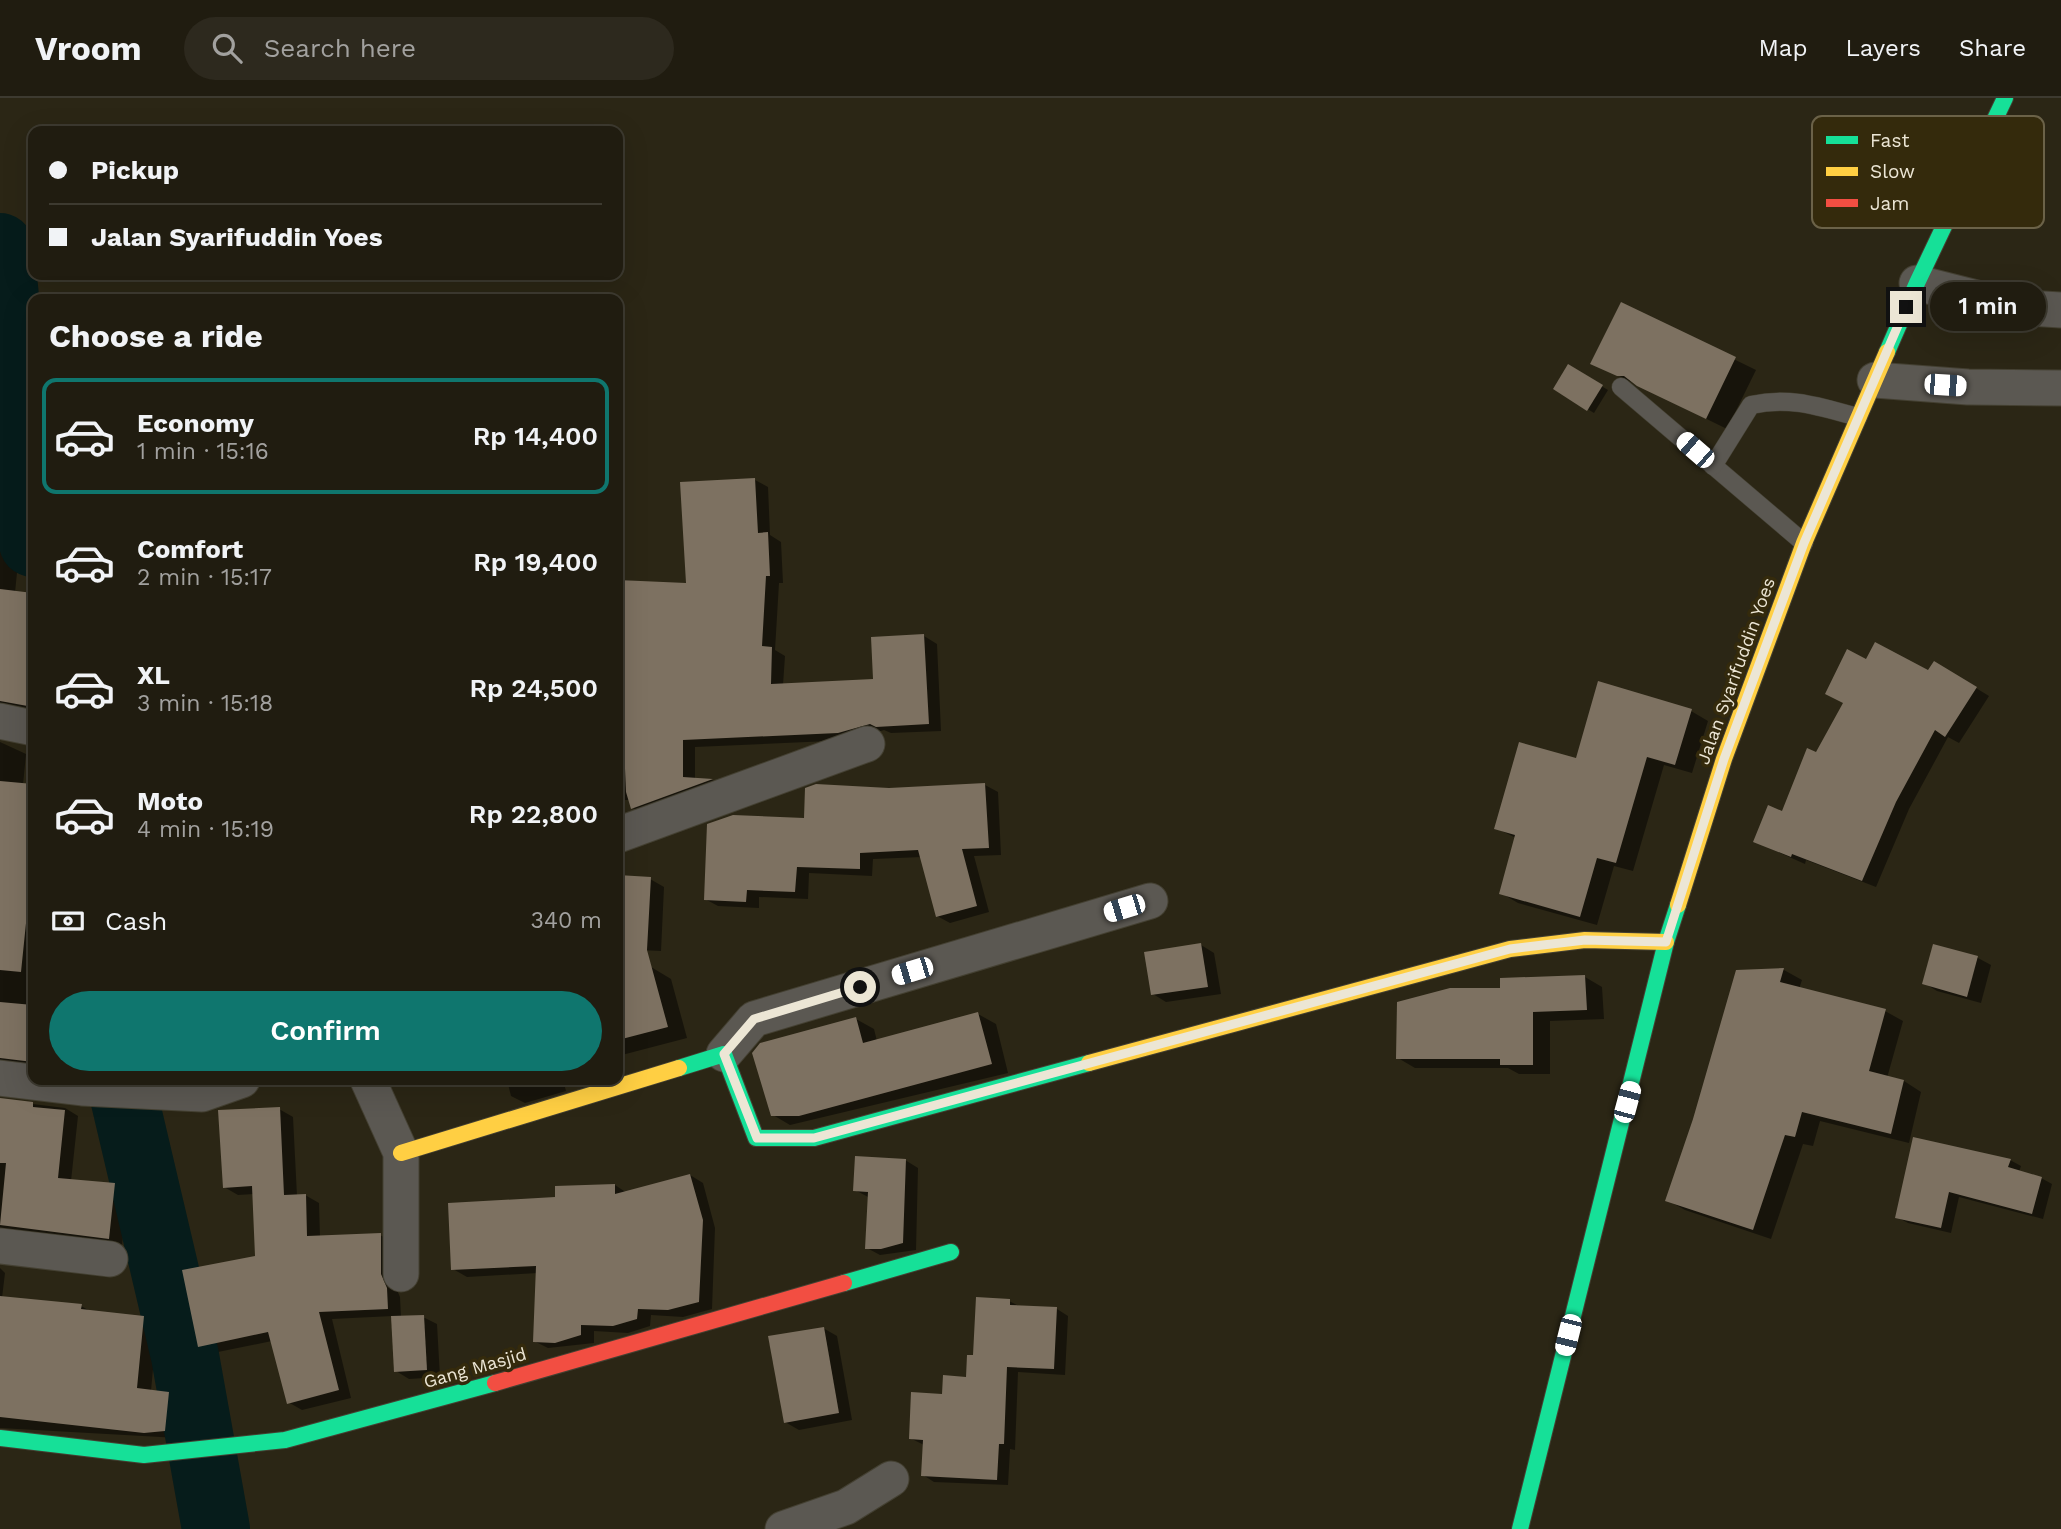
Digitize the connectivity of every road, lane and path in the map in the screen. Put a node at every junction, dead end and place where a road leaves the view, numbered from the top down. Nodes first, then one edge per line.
1 (2005, 98) edge
2 (1996, 116) edge
3 (1943, 228) edge
4 (1917, 282) junction
5 (2061, 310) edge
6 (1875, 380) junction
7 (1621, 387) dead end
8 (2061, 388) edge
9 (1858, 417) junction
10 (1713, 466) junction
11 (1804, 543) junction
12 (0, 720) edge
13 (28, 727) edge
14 (867, 744) dead end
15 (623, 824) edge
16 (1150, 901) dead end
17 (1666, 942) junction
18 (724, 1054) junction
19 (0, 1077) edge
20 (28, 1081) edge
21 (60, 1085) edge
22 (228, 1085) edge
23 (370, 1085) edge
24 (623, 1085) edge
25 (623, 1085) edge
26 (401, 1153) junction
27 (0, 1246) edge
28 (951, 1252) dead end
29 (110, 1259) dead end
30 (401, 1274) dead end
31 (0, 1438) edge
32 (891, 1479) dead end
33 (783, 1529) edge
34 (1520, 1529) edge

1 - 2 main road, Jalan Syarifuddin Yoes
3 - 4 main road, Jalan Syarifuddin Yoes
4 - 5 street
4 - 6 main road, Jalan Syarifuddin Yoes
6 - 8 street
6 - 9 main road, Jalan Syarifuddin Yoes
7 - 10 lane
9 - 10 lane
9 - 11 main road, Jalan Syarifuddin Yoes
10 - 11 lane
11 - 17 main road, Jalan Syarifuddin Yoes
12 - 13 street
14 - 15 street
16 - 18 street
17 - 18 main road
17 - 34 main road, Jalan Syarifuddin Yoes
18 - 25 main road
19 - 20 street
21 - 22 street
23 - 26 street
24 - 26 main road
26 - 30 street
27 - 29 street
28 - 31 main road, Gang Masjid
32 - 33 street

